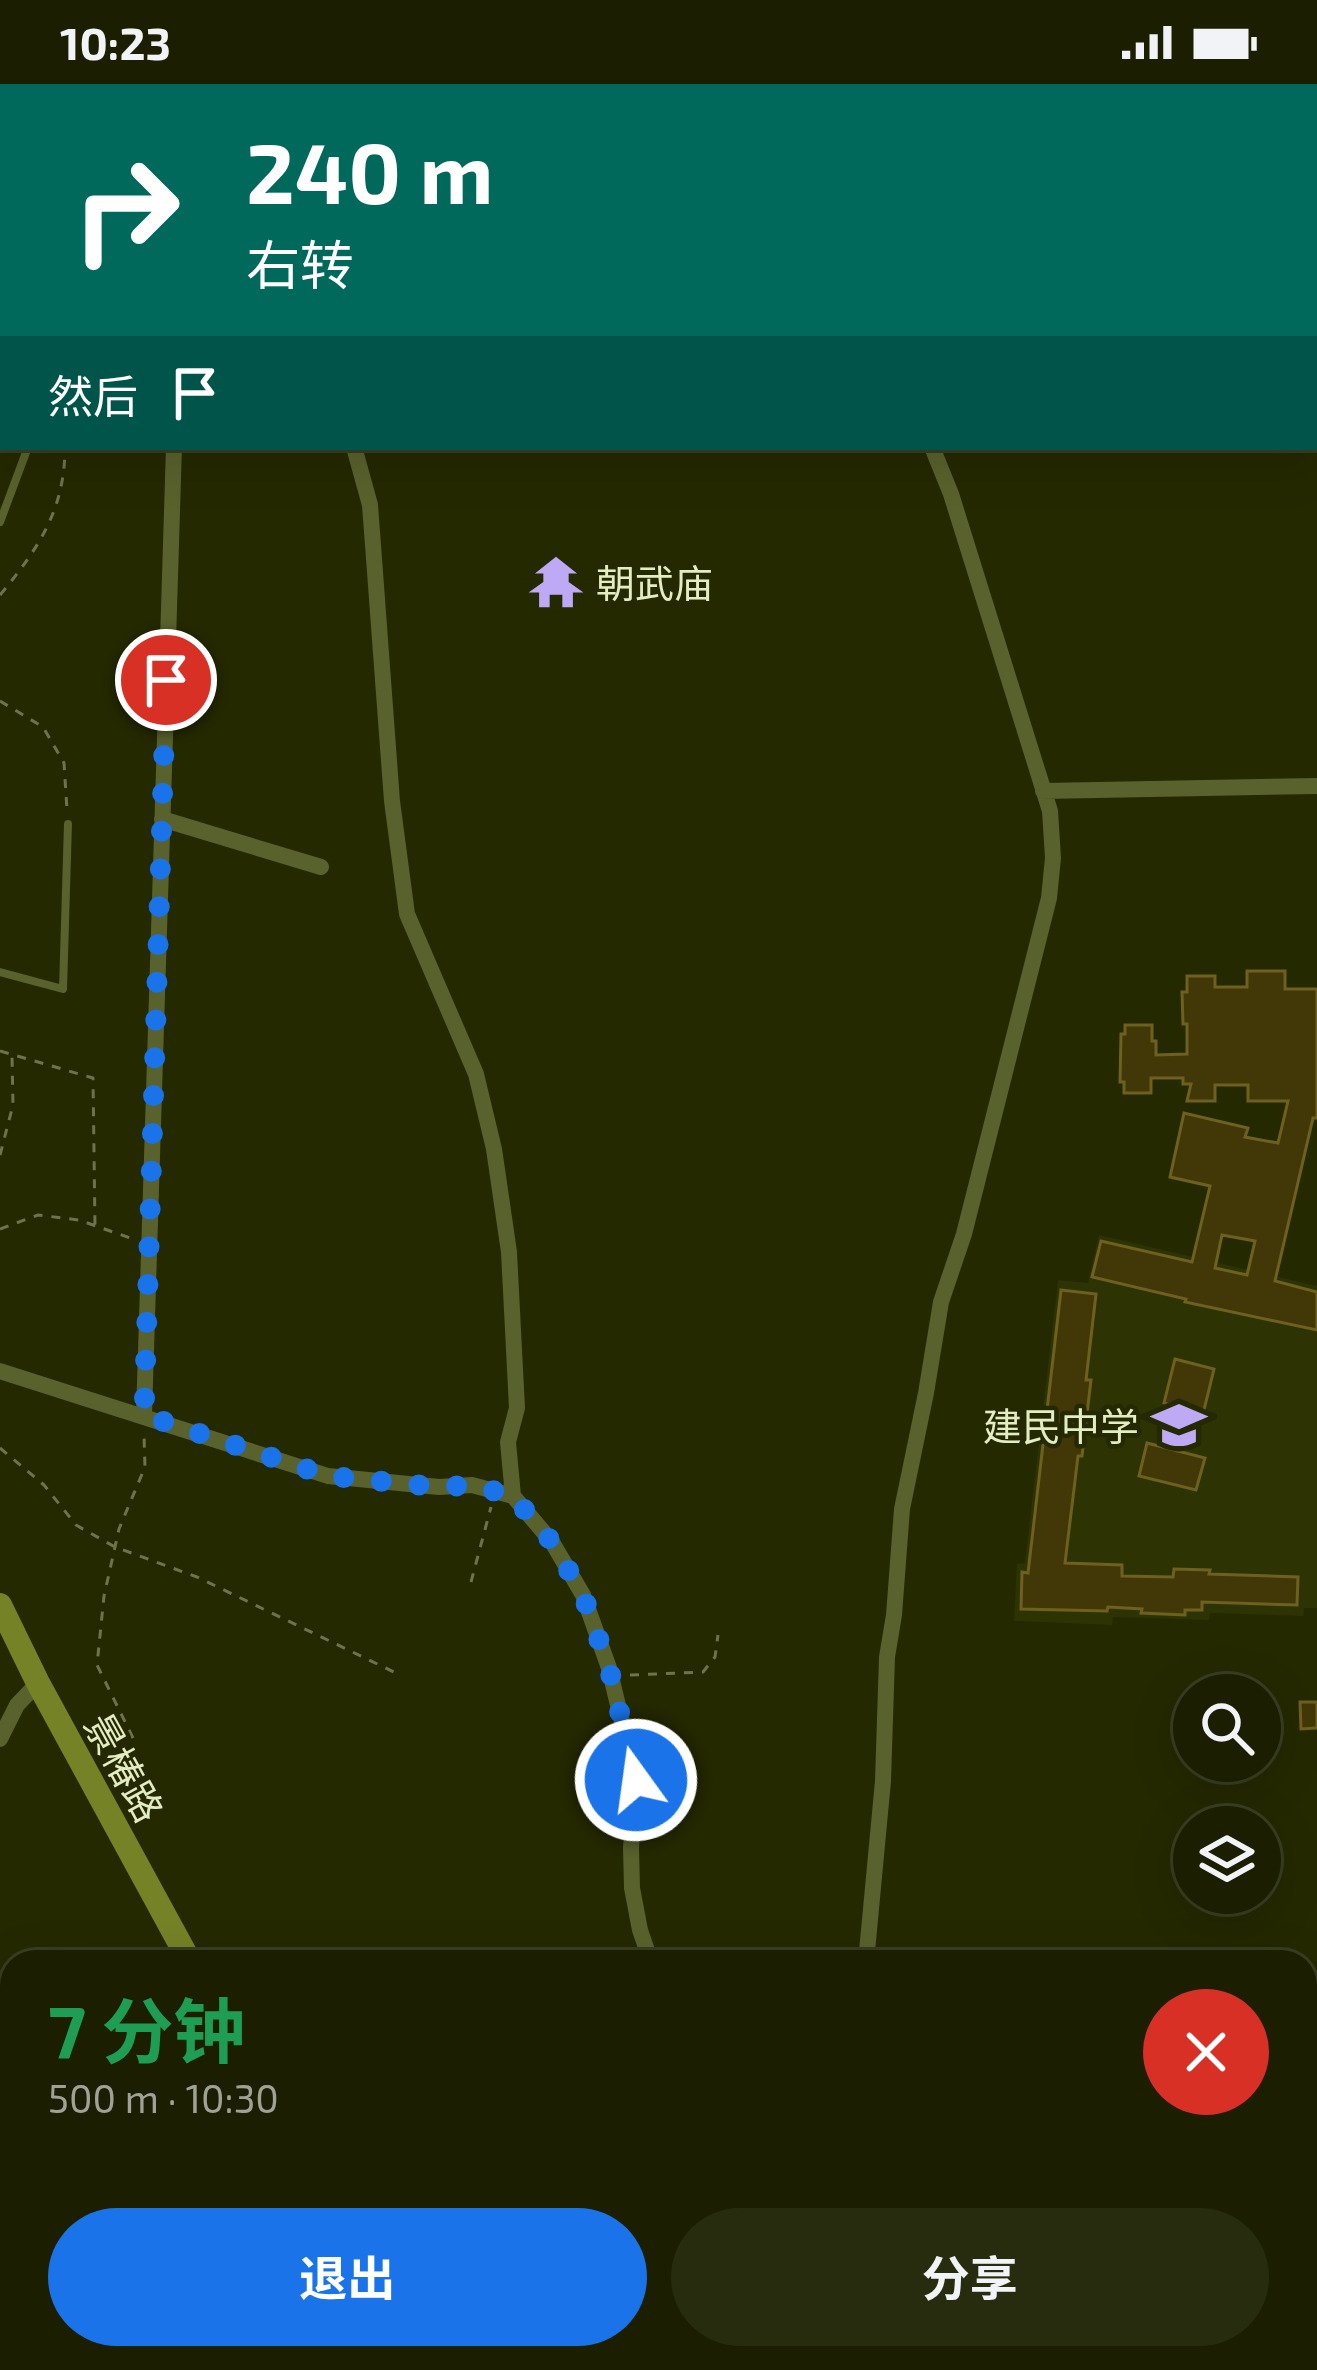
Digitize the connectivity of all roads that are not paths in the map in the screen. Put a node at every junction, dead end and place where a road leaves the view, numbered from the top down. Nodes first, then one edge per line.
1 (27, 450) edge
2 (174, 450) edge
3 (355, 450) edge
4 (933, 450) edge
5 (0, 522) edge
6 (1317, 786) edge
7 (1043, 791) junction
8 (162, 819) junction
9 (68, 824) road end
10 (320, 867) dead end
11 (0, 972) edge
12 (0, 1371) edge
13 (144, 1415) junction
14 (513, 1496) junction
15 (0, 1605) edge
16 (38, 1683) junction
17 (0, 1739) edge
18 (183, 1950) edge
19 (647, 1950) edge
20 (867, 1950) edge

1 - 5 lane
2 - 8 street
3 - 14 street
4 - 7 street
6 - 7 street
7 - 20 street
8 - 10 street
8 - 13 street
9 - 11 lane
12 - 13 street
13 - 14 street
14 - 19 street
15 - 16 street, 景椿路
16 - 17 street
16 - 18 street, 景椿路

